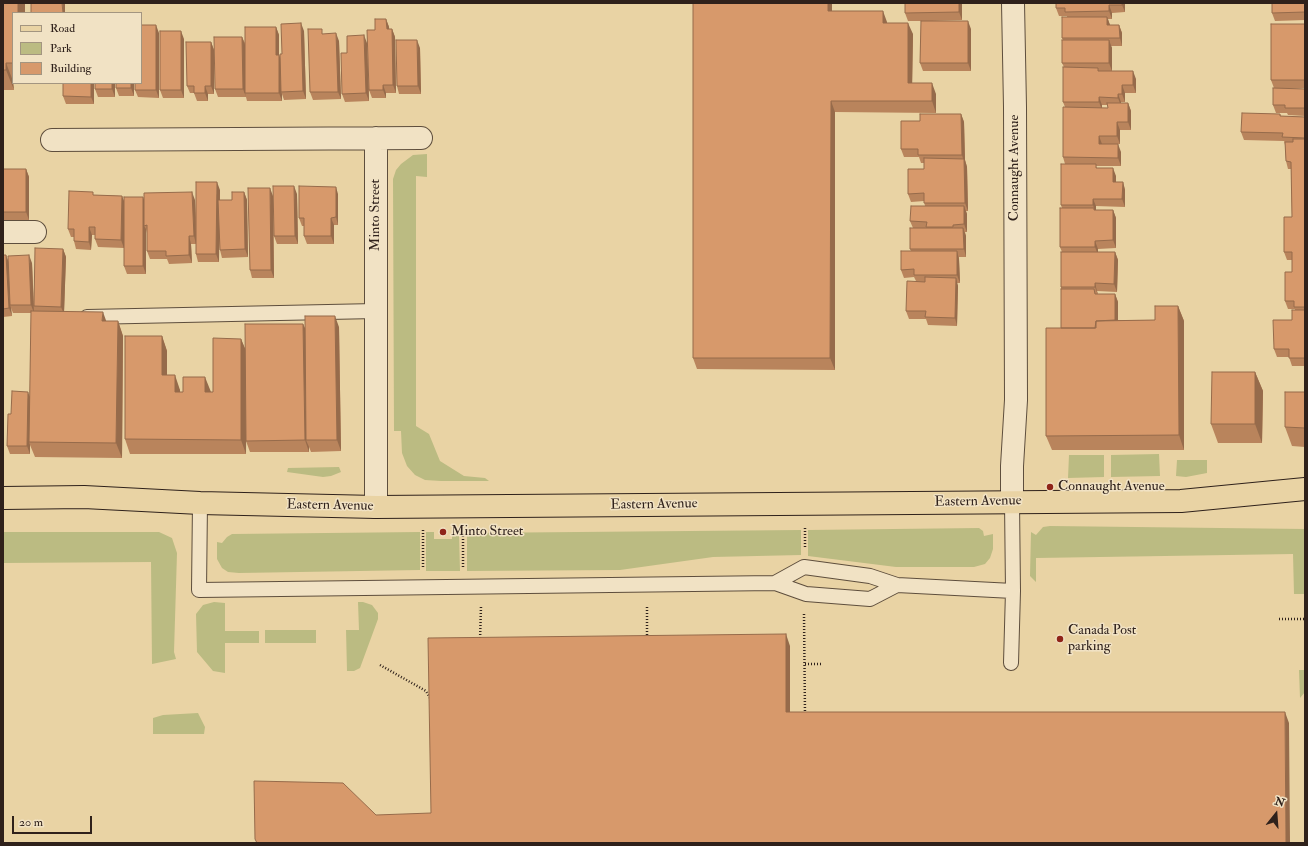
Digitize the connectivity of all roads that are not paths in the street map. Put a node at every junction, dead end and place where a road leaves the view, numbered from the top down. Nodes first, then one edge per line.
1 (1013, 3) edge
2 (376, 138) junction
3 (421, 138) dead end
4 (52, 140) dead end
5 (3, 232) edge
6 (35, 232) dead end
7 (376, 311) junction
8 (74, 317) edge
9 (1305, 489) edge
10 (3, 498) edge
11 (1012, 502) junction
12 (200, 503) junction
13 (376, 507) junction
14 (775, 582) junction
15 (897, 585) junction
16 (1013, 590) junction
17 (1011, 664) dead end

1 - 11 street, Connaught Avenue
2 - 3 street
2 - 4 street
2 - 7 street, Minto Street
5 - 6 street
7 - 8 lane
7 - 13 street, Minto Street
9 - 11 main road, Eastern Avenue
10 - 12 main road, Eastern Avenue
11 - 13 main road, Eastern Avenue
11 - 16 lane
12 - 13 main road, Eastern Avenue
12 - 14 lane
14 - 15 lane
14 - 15 lane
15 - 16 lane
16 - 17 lane

